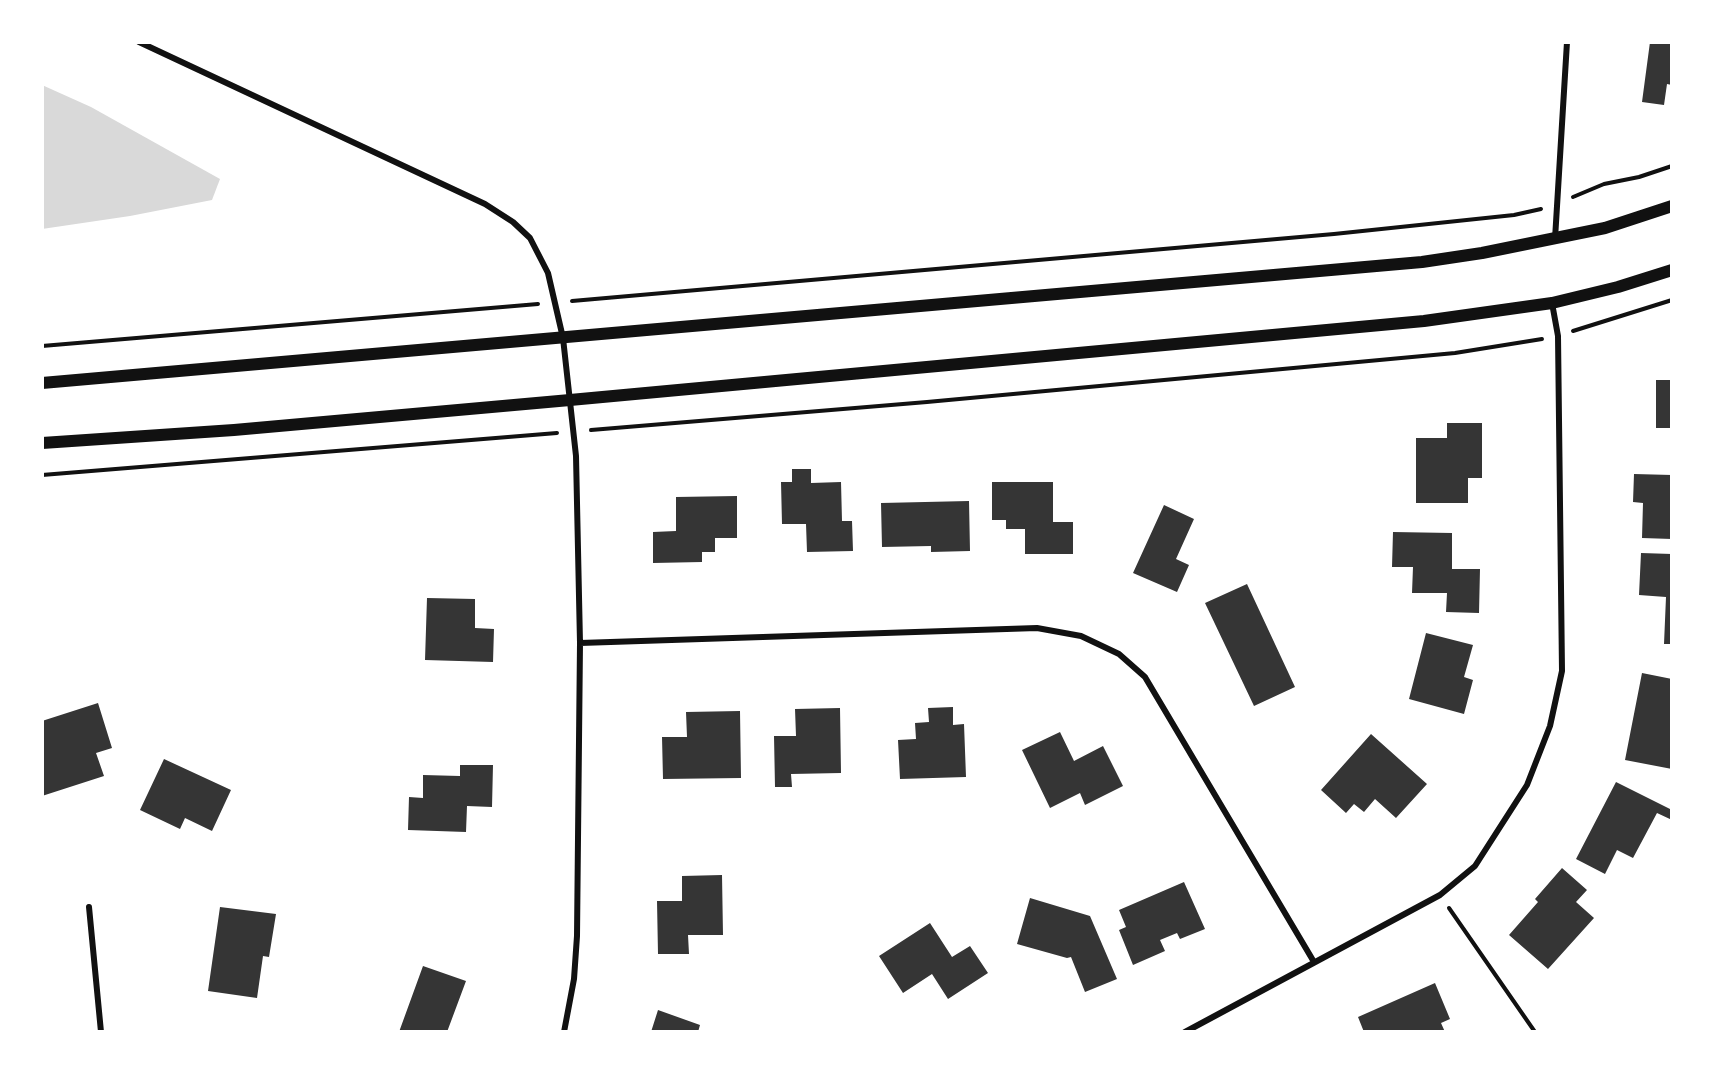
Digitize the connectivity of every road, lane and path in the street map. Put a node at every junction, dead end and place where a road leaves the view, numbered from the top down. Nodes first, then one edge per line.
1 (139, 42) edge
2 (1568, 42) edge
3 (1672, 166) edge
4 (1557, 204) junction
5 (1672, 206) edge
6 (1555, 239) junction
7 (1672, 270) edge
8 (1672, 300) edge
9 (555, 303) junction
10 (1552, 303) junction
11 (1558, 336) junction
12 (562, 338) junction
13 (42, 346) edge
14 (42, 383) edge
15 (570, 400) junction
16 (573, 431) junction
17 (42, 443) edge
18 (42, 475) edge
19 (580, 643) junction
20 (1440, 895) junction
21 (89, 907) dead end
22 (1314, 962) junction
23 (101, 1032) edge
24 (564, 1032) edge
25 (1185, 1032) edge
26 (1535, 1032) edge

1 - 9 street
2 - 4 street
3 - 4 path
4 - 6 street
4 - 9 path
5 - 6 main road
6 - 12 main road
7 - 10 main road
8 - 11 path
9 - 12 street
9 - 13 path
10 - 11 street
10 - 15 main road
11 - 16 path
11 - 20 street
12 - 14 main road
12 - 15 street
15 - 16 street
15 - 17 main road
16 - 18 path
16 - 19 street
19 - 22 street
19 - 24 street
20 - 22 street
20 - 26 path
21 - 23 street
22 - 25 street

